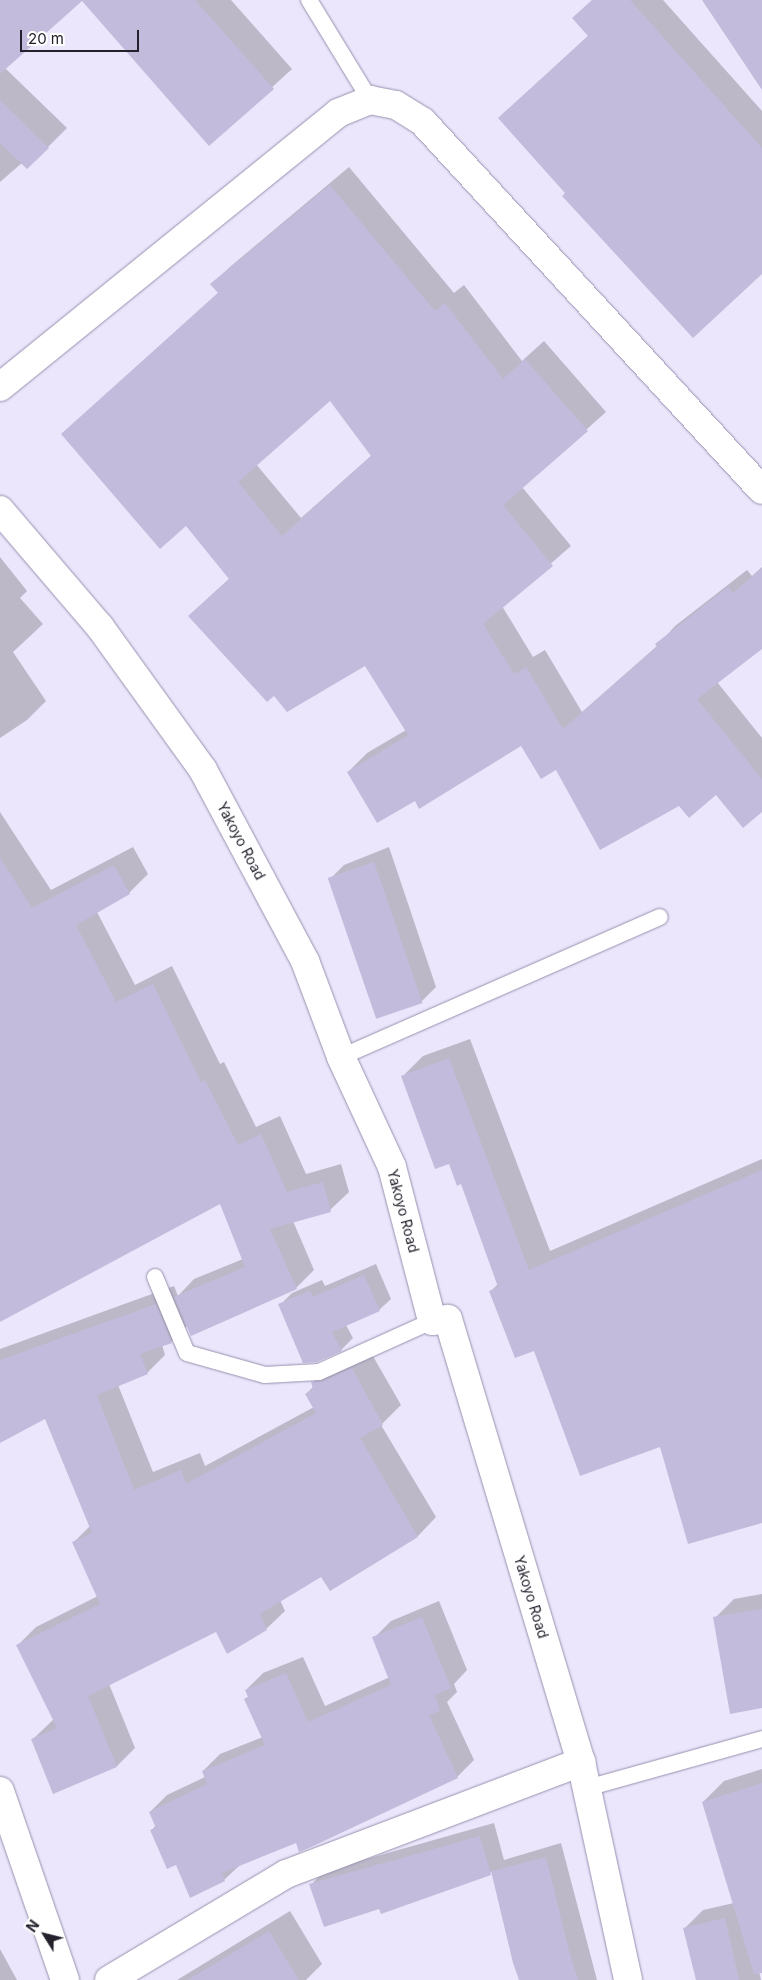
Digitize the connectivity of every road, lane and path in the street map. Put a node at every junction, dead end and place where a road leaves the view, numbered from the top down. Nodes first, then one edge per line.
1 (309, 0) edge
2 (370, 100) junction
3 (0, 387) edge
4 (762, 490) edge
5 (0, 510) edge
6 (660, 917) dead end
7 (342, 1057) junction
8 (154, 1277) dead end
9 (432, 1321) junction
10 (762, 1739) edge
11 (584, 1775) junction
12 (0, 1791) edge
13 (65, 1980) edge
14 (109, 1980) edge
15 (628, 1980) edge

1 - 2 lane
2 - 3 street
2 - 4 street
5 - 7 street, Yakoyo Road
6 - 7 lane
7 - 9 street, Yakoyo Road
8 - 9 lane
9 - 11 street, Yakoyo Road
10 - 11 lane
11 - 14 street
11 - 15 street, Yakoyo Road
12 - 13 street

